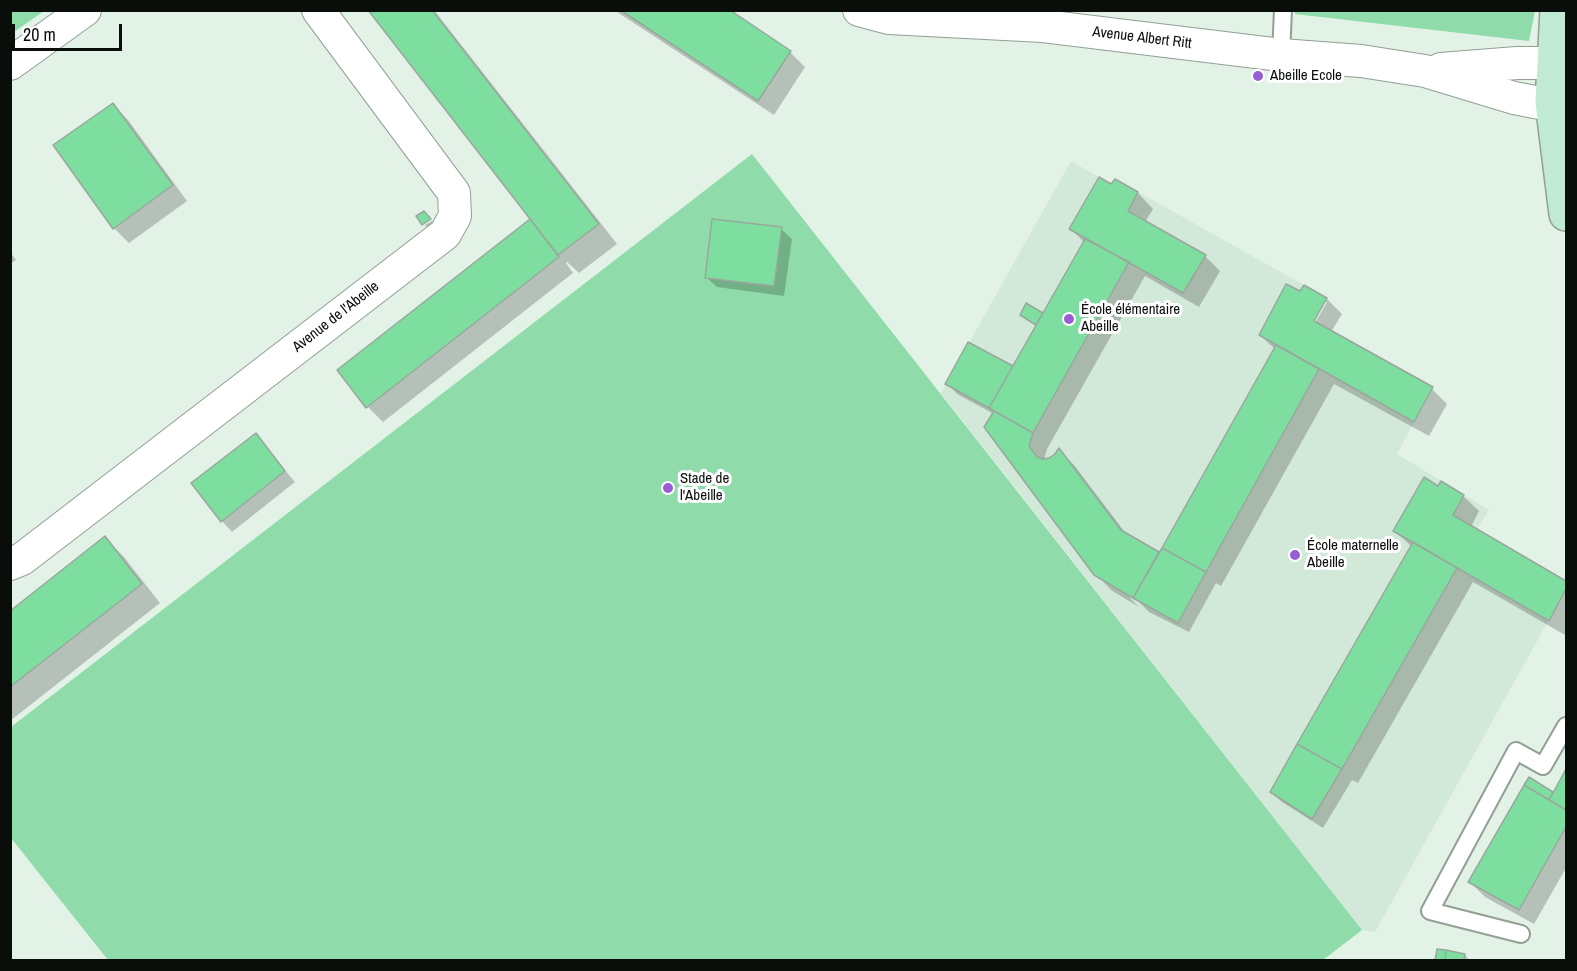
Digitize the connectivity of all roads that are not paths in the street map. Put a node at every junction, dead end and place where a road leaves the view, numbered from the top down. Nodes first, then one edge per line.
1 (86, 10) edge
2 (318, 10) edge
3 (859, 10) edge
4 (1283, 10) edge
5 (1557, 10) edge
6 (1281, 55) junction
7 (10, 64) edge
8 (1559, 66) edge
9 (1425, 70) junction
10 (1559, 101) edge
11 (1566, 214) edge
12 (10, 564) edge
13 (1566, 726) edge
14 (1521, 934) dead end

1 - 7 street
2 - 12 street, Avenue de l'Abeille
3 - 6 street, Avenue Albert Ritt
4 - 6 lane
5 - 8 main road
6 - 9 street, Avenue Albert Ritt
8 - 9 street, Avenue Albert Ritt
8 - 10 main road
9 - 10 street, Avenue Albert Ritt
10 - 11 main road
13 - 14 lane

